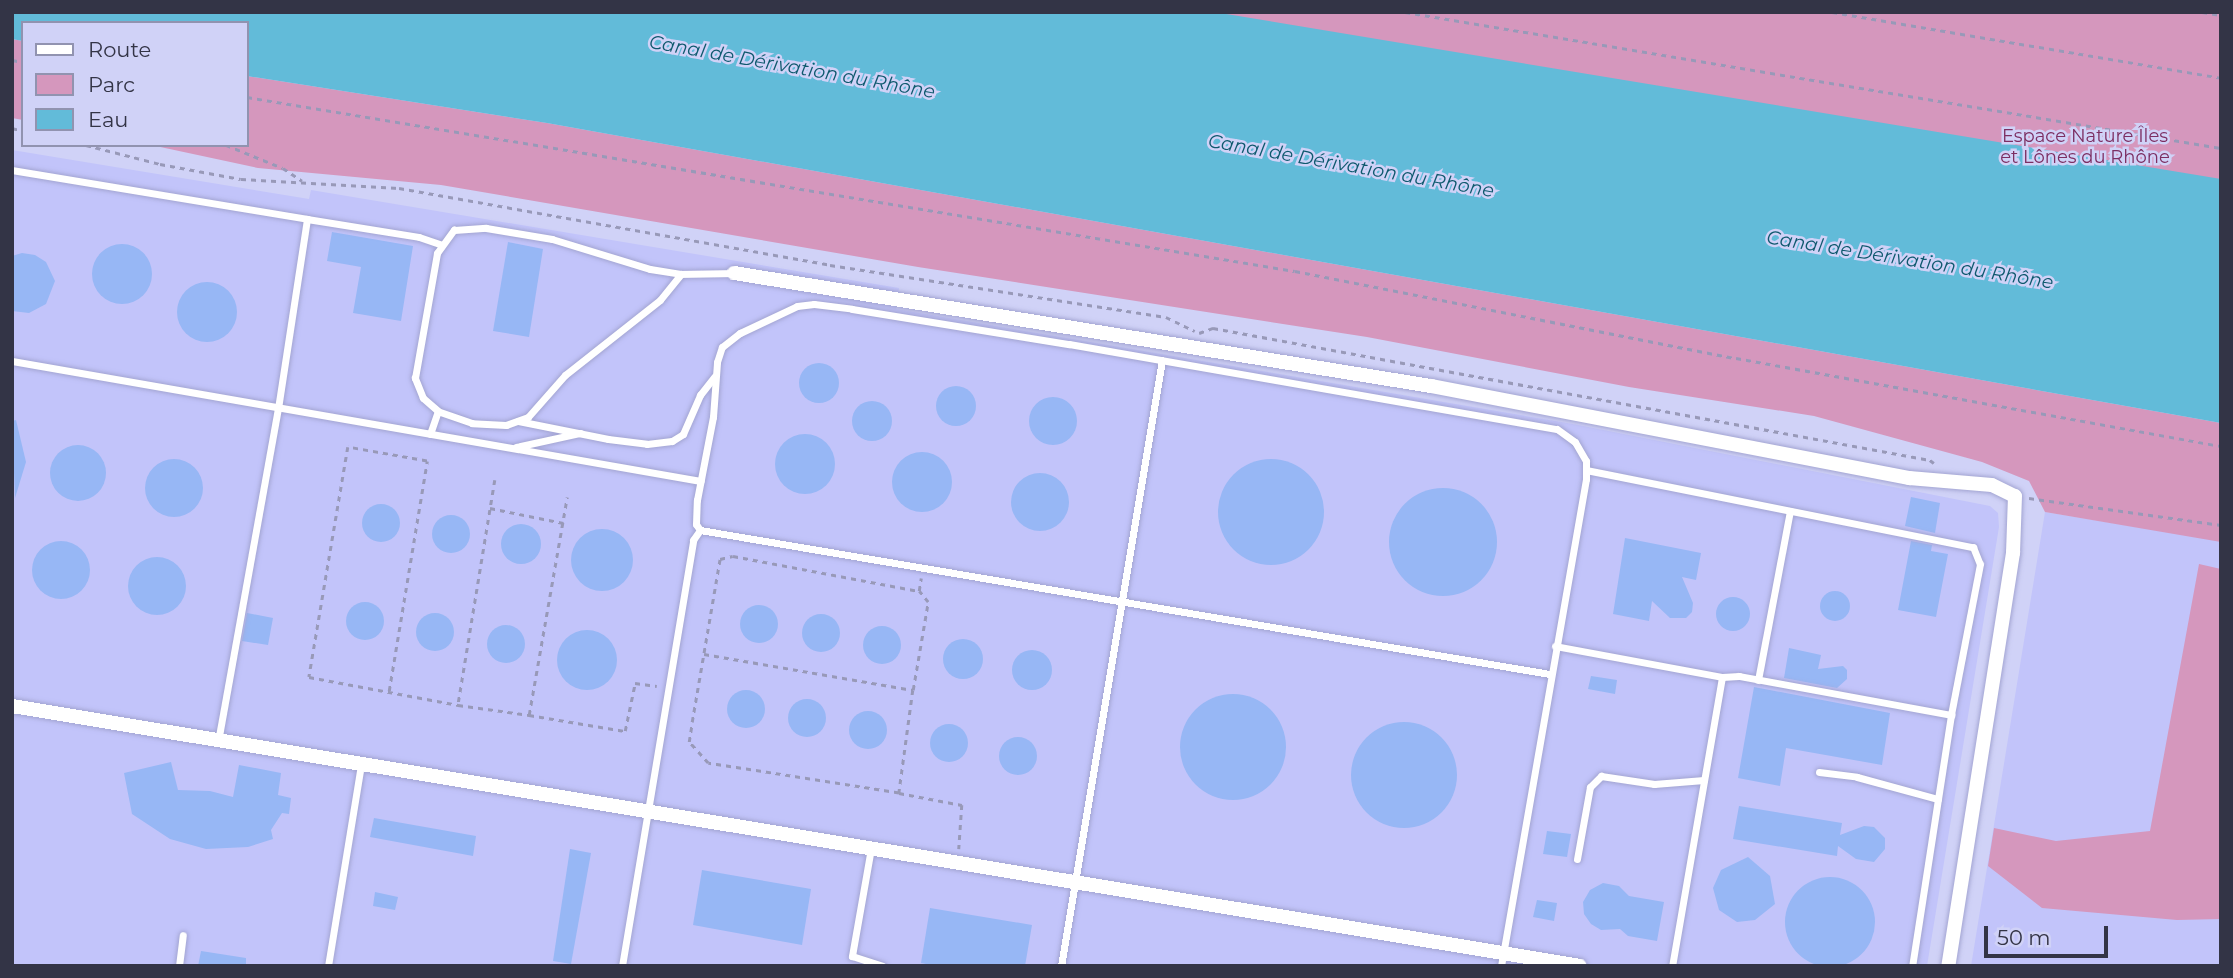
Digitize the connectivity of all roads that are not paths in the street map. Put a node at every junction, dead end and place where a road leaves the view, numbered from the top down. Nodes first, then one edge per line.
1 (12, 170) edge
2 (307, 219) junction
3 (442, 245) junction
4 (734, 273) joint
5 (681, 275) junction
6 (1162, 360) junction
7 (12, 361) edge
8 (715, 375) junction
9 (278, 408) junction
10 (438, 411) junction
11 (516, 421) junction
12 (582, 433) junction
13 (430, 435) junction
14 (509, 448) junction
15 (1586, 470) junction
16 (701, 481) junction
17 (1790, 511) junction
18 (700, 530) junction
19 (1123, 602) junction
20 (1555, 646) junction
21 (1550, 674) junction
22 (1722, 677) junction
23 (1758, 680) junction
24 (12, 706) edge
25 (1951, 715) junction
26 (218, 741) junction
27 (361, 765) junction
28 (1819, 772) dead end
29 (1704, 780) junction
30 (1938, 799) junction
31 (648, 811) junction
32 (871, 847) junction
33 (1577, 859) dead end
34 (1075, 882) junction
35 (183, 936) dead end
36 (1502, 960) edge
37 (178, 966) edge
38 (328, 966) edge
39 (622, 966) edge
40 (882, 966) edge
41 (1061, 966) edge
42 (1580, 966) edge
43 (1672, 966) edge
44 (1912, 966) edge
45 (1948, 966) edge

1 - 2 lane
2 - 3 lane
2 - 9 lane
3 - 5 lane
3 - 10 lane
4 - 5 lane
4 - 45 street
5 - 11 lane
6 - 8 lane
6 - 15 lane
6 - 19 lane
7 - 9 lane
8 - 12 lane
8 - 16 lane
9 - 13 lane
9 - 26 lane
10 - 11 lane
10 - 13 lane
11 - 12 lane
12 - 14 lane
13 - 14 lane
14 - 16 lane
15 - 17 lane
15 - 20 lane
16 - 18 lane
17 - 23 lane
17 - 25 lane
18 - 19 lane
18 - 31 lane
19 - 21 lane
19 - 34 lane
20 - 21 lane
20 - 22 lane
21 - 36 lane
22 - 23 lane
22 - 29 lane
23 - 25 lane
24 - 26 street
25 - 30 lane
26 - 27 street
27 - 31 street
27 - 38 lane
28 - 30 lane
29 - 33 lane
29 - 43 lane
30 - 44 lane
31 - 32 street
31 - 39 lane
32 - 34 street
32 - 40 lane
34 - 36 street
34 - 41 lane
35 - 37 lane
36 - 42 street

